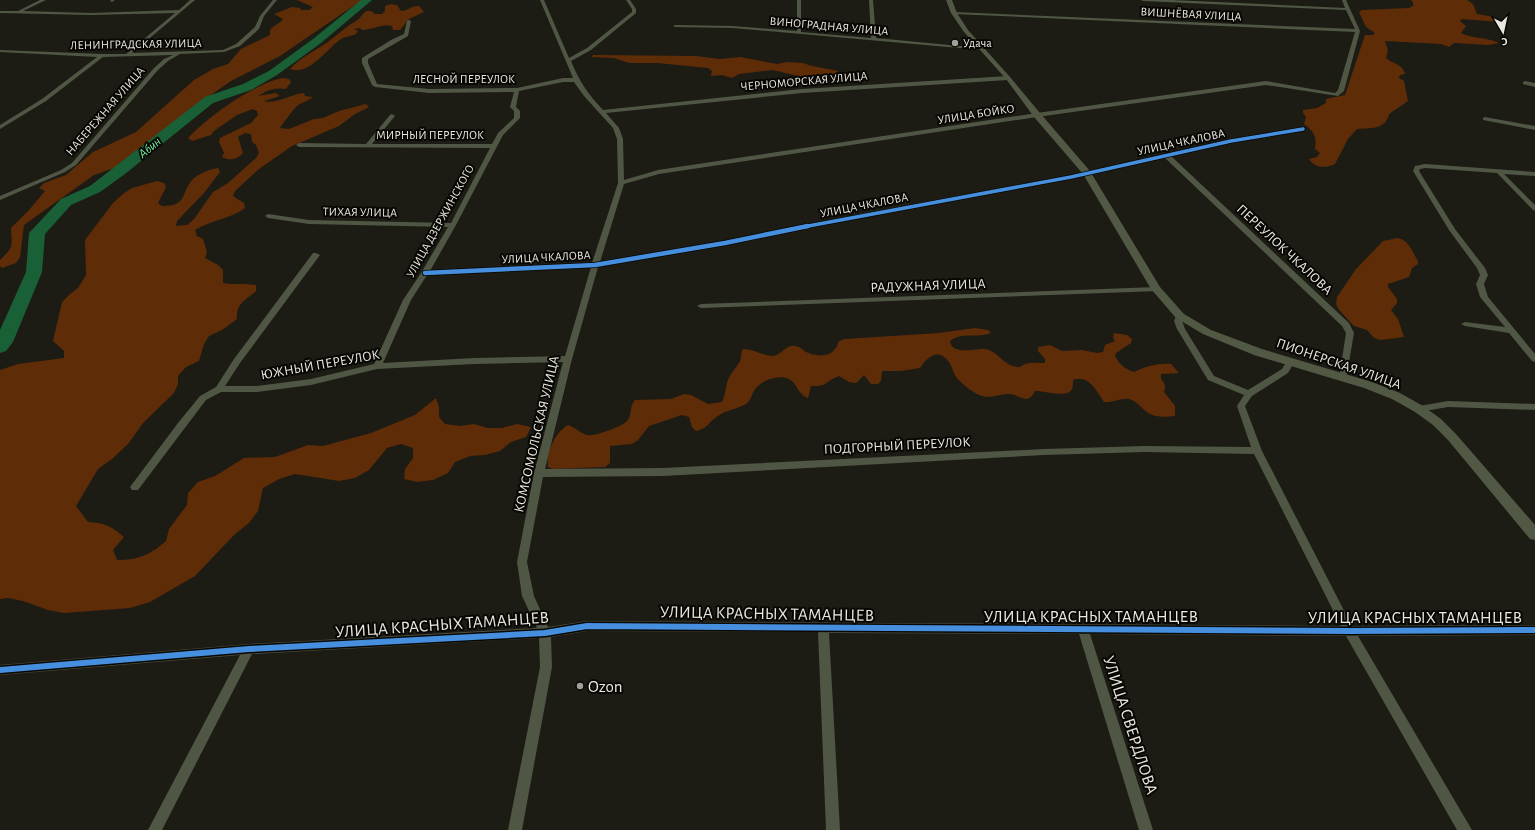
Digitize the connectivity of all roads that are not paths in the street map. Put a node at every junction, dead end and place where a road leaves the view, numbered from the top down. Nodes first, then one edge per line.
1 (44, 0) edge
2 (193, 0) edge
3 (276, 0) edge
4 (542, 0) edge
5 (628, 0) edge
6 (799, 0) edge
7 (871, 0) edge
8 (949, 0) edge
9 (1142, 0) edge
10 (1344, 0) edge
11 (1348, 9) junction
12 (181, 11) junction
13 (0, 12) edge
14 (18, 12) junction
15 (954, 13) junction
16 (409, 21) dead end
17 (675, 26) dead end
18 (1358, 31) junction
19 (799, 33) junction
20 (874, 40) junction
21 (980, 48) junction
22 (0, 51) edge
23 (180, 53) junction
24 (128, 54) junction
25 (102, 56) junction
26 (569, 60) junction
27 (1008, 78) junction
28 (576, 80) junction
29 (1525, 83) dead end
30 (1535, 85) edge
31 (517, 90) junction
32 (602, 112) junction
33 (1037, 115) junction
34 (392, 116) dead end
35 (1485, 119) dead end
36 (0, 127) edge
37 (1535, 128) edge
38 (1303, 129) dead end
39 (299, 145) dead end
40 (367, 146) junction
41 (494, 146) junction
42 (1166, 156) junction
43 (1499, 172) junction
44 (1087, 173) junction
45 (1535, 174) edge
46 (621, 183) junction
47 (0, 198) edge
48 (1535, 209) edge
49 (268, 216) dead end
50 (453, 225) junction
51 (316, 255) dead end
52 (595, 265) junction
53 (425, 273) junction
54 (1156, 289) junction
55 (701, 306) dead end
56 (1180, 316) junction
57 (1465, 324) dead end
58 (1512, 331) junction
59 (568, 359) junction
60 (1535, 359) edge
61 (1291, 361) junction
62 (378, 366) junction
63 (1343, 378) junction
64 (219, 389) junction
65 (1249, 394) junction
66 (1535, 406) edge
67 (1419, 409) junction
68 (1257, 451) junction
69 (539, 473) junction
70 (136, 487) dead end
71 (1535, 535) edge
72 (823, 628) junction
73 (1083, 630) junction
74 (1535, 630) edge
75 (1349, 631) junction
76 (544, 633) junction
77 (249, 649) junction
78 (0, 670) edge
79 (155, 830) edge
80 (515, 830) edge
81 (833, 830) edge
82 (1146, 830) edge
83 (1465, 830) edge

1 - 14 street
2 - 12 street
3 - 23 street, ЛЕНИНГРАДСКАЯ УЛИЦА
4 - 26 street, КОМСОМОЛЬСКАЯ УЛИЦА
5 - 26 street
6 - 19 street
7 - 20 street
8 - 15 main road, ПИОНЕРСКАЯ УЛИЦА
9 - 11 street
10 - 11 street
11 - 18 street
12 - 14 street
12 - 24 street
13 - 14 street
15 - 18 street, ВИШНЁВАЯ УЛИЦА
15 - 21 main road, ПИОНЕРСКАЯ УЛИЦА
16 - 31 street, ЛЕСНОЙ ПЕРЕУЛОК
17 - 19 street, ВИНОГРАДНАЯ УЛИЦА
18 - 33 street, УЛИЦА БОЙКО
19 - 20 street, ВИНОГРАДНАЯ УЛИЦА
20 - 21 street, ВИНОГРАДНАЯ УЛИЦА
21 - 27 main road, ПИОНЕРСКАЯ УЛИЦА
22 - 25 street, ЛЕНИНГРАДСКАЯ УЛИЦА
23 - 24 street, ЛЕНИНГРАДСКАЯ УЛИЦА
23 - 47 street, НАБЕРЕЖНАЯ УЛИЦА
24 - 25 street, ЛЕНИНГРАДСКАЯ УЛИЦА
25 - 36 street
26 - 28 street, КОМСОМОЛЬСКАЯ УЛИЦА
27 - 32 street, ЧЕРНОМОРСКАЯ УЛИЦА
27 - 33 main road, ПИОНЕРСКАЯ УЛИЦА
28 - 31 street, ЛЕСНОЙ ПЕРЕУЛОК
28 - 32 street, КОМСОМОЛЬСКАЯ УЛИЦА
29 - 30 street
31 - 41 street, УЛИЦА ДЗЕРЖИНСКОГО
32 - 46 street, КОМСОМОЛЬСКАЯ УЛИЦА
33 - 44 main road, ПИОНЕРСКАЯ УЛИЦА
33 - 46 street, УЛИЦА БОЙКО
34 - 40 street, МИРНЫЙ ПЕРЕУЛОК
35 - 37 street
38 - 42 street, УЛИЦА ЧКАЛОВА
39 - 40 street, МИРНЫЙ ПЕРЕУЛОК
40 - 41 street, МИРНЫЙ ПЕРЕУЛОК
41 - 50 street, УЛИЦА ДЗЕРЖИНСКОГО
42 - 44 street, УЛИЦА ЧКАЛОВА
42 - 63 street, ПЕРЕУЛОК ЧКАЛОВА
43 - 45 street
43 - 48 street
43 - 58 street
44 - 52 street, УЛИЦА ЧКАЛОВА
44 - 54 main road, ПИОНЕРСКАЯ УЛИЦА
46 - 52 street, КОМСОМОЛЬСКАЯ УЛИЦА
49 - 50 street, ТИХАЯ УЛИЦА
50 - 53 street, УЛИЦА ДЗЕРЖИНСКОГО
51 - 64 street, ЮЖНЫЙ ПЕРЕУЛОК
52 - 53 street, УЛИЦА ЧКАЛОВА
52 - 59 street, КОМСОМОЛЬСКАЯ УЛИЦА
53 - 62 street, УЛИЦА ДЗЕРЖИНСКОГО
54 - 55 street, РАДУЖНАЯ УЛИЦА
54 - 56 main road, ПИОНЕРСКАЯ УЛИЦА
56 - 61 main road, ПИОНЕРСКАЯ УЛИЦА
56 - 65 street
57 - 58 street
58 - 60 street
59 - 62 street, ЮЖНЫЙ ПЕРЕУЛОК
59 - 69 street, КОМСОМОЛЬСКАЯ УЛИЦА
61 - 63 main road, ПИОНЕРСКАЯ УЛИЦА
61 - 65 street
62 - 64 street, ЮЖНЫЙ ПЕРЕУЛОК
63 - 67 main road, ПИОНЕРСКАЯ УЛИЦА
64 - 70 street
65 - 68 street
66 - 67 street
67 - 71 main road, ПИОНЕРСКАЯ УЛИЦА
68 - 69 street, ПОДГОРНЫЙ ПЕРЕУЛОК
68 - 75 street
69 - 76 street, КОМСОМОЛЬСКАЯ УЛИЦА
72 - 73 street, УЛИЦА КРАСНЫХ ТАМАНЦЕВ
72 - 76 street, УЛИЦА КРАСНЫХ ТАМАНЦЕВ
72 - 81 street
73 - 75 street, УЛИЦА КРАСНЫХ ТАМАНЦЕВ
73 - 82 street, УЛИЦА СВЕРДЛОВА
74 - 75 street, УЛИЦА КРАСНЫХ ТАМАНЦЕВ
75 - 83 street
76 - 77 street, УЛИЦА КРАСНЫХ ТАМАНЦЕВ
76 - 80 street, КОМСОМОЛЬСКАЯ УЛИЦА
77 - 78 street, УЛИЦА КРАСНЫХ ТАМАНЦЕВ
77 - 79 street

